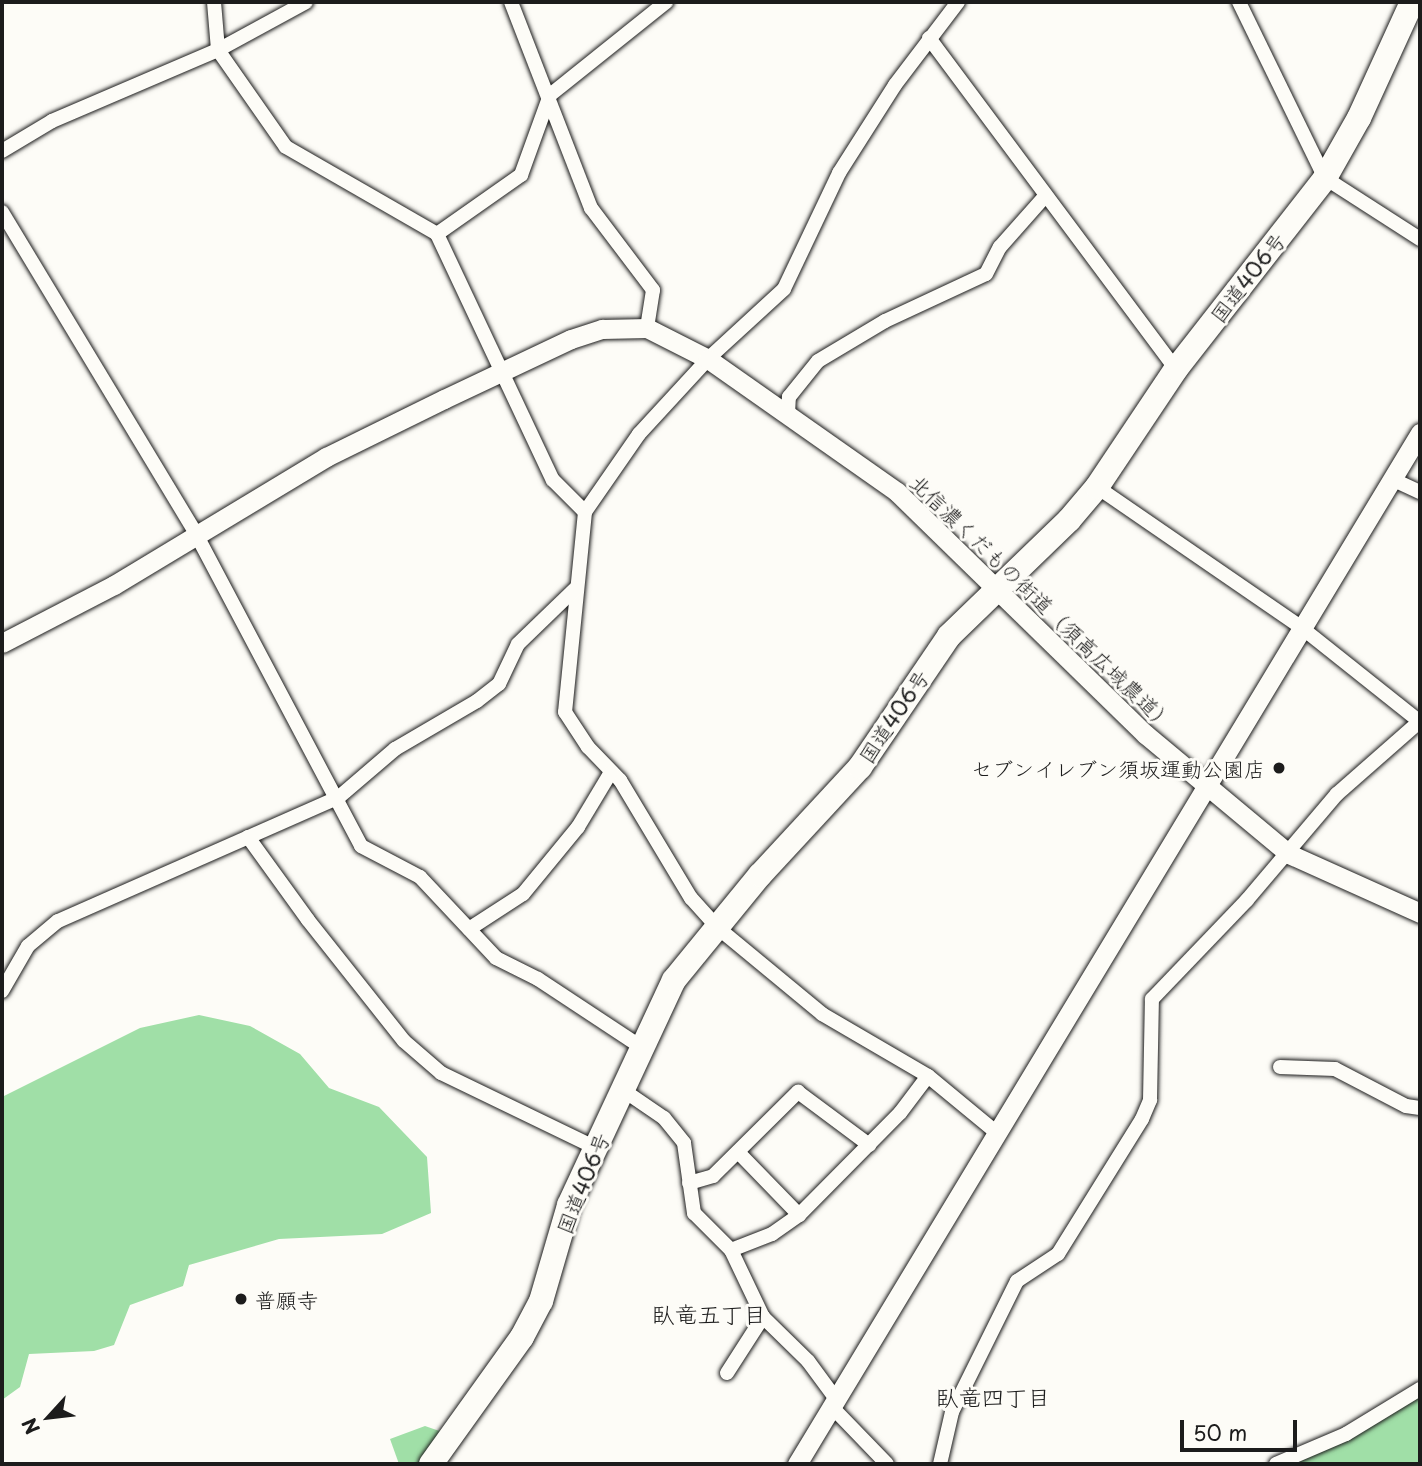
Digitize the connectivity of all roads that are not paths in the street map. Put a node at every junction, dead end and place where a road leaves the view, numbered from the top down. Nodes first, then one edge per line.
1 (214, 2) edge
2 (306, 2) edge
3 (511, 2) edge
4 (666, 2) edge
5 (1239, 2) edge
6 (1412, 2) edge
7 (955, 4) edge
8 (929, 38) junction
9 (218, 50) junction
10 (550, 95) junction
11 (2, 151) edge
12 (1325, 178) junction
13 (1046, 195) junction
14 (2, 212) edge
15 (437, 234) junction
16 (1420, 239) edge
17 (646, 328) junction
18 (708, 359) junction
19 (1175, 369) junction
20 (499, 373) junction
21 (788, 414) junction
22 (1420, 433) edge
23 (1392, 479) junction
24 (1097, 487) junction
25 (1420, 492) edge
26 (585, 512) junction
27 (196, 534) junction
28 (996, 587) junction
29 (575, 589) junction
30 (1302, 628) junction
31 (2, 643) edge
32 (1420, 722) edge
33 (611, 772) junction
34 (1207, 787) junction
35 (339, 797) junction
36 (248, 837) junction
37 (1289, 853) junction
38 (1420, 913) edge
39 (717, 927) junction
40 (469, 929) junction
41 (2, 992) edge
42 (641, 1047) junction
43 (1280, 1067) dead end
44 (928, 1076) junction
45 (623, 1090) junction
46 (1420, 1108) edge
47 (998, 1133) junction
48 (869, 1144) junction
49 (594, 1147) junction
50 (738, 1152) junction
51 (690, 1183) junction
52 (799, 1215) junction
53 (731, 1250) junction
54 (763, 1317) junction
55 (727, 1373) dead end
56 (1420, 1389) edge
57 (834, 1403) junction
58 (431, 1464) edge
59 (797, 1464) edge
60 (887, 1464) edge
61 (940, 1464) edge
62 (1276, 1464) edge

1 - 9 street
2 - 9 street
3 - 10 street
4 - 10 street
5 - 12 street
6 - 12 highway, 国道406号
7 - 8 street
8 - 13 street
8 - 18 street
9 - 11 street
9 - 15 street
10 - 15 street
10 - 17 street
12 - 16 street
12 - 19 highway, 国道406号
13 - 19 street
13 - 21 street
14 - 27 street
15 - 20 street
17 - 18 street, 北信濃くだもの街道（須高広域農道）
17 - 20 street
18 - 21 street, 北信濃くだもの街道（須高広域農道）
18 - 26 street
19 - 24 highway, 国道406号
20 - 26 street
20 - 27 street
21 - 28 street, 北信濃くだもの街道（須高広域農道）
22 - 23 street
23 - 25 street
23 - 30 street
24 - 28 highway, 国道406号
24 - 30 street
26 - 29 street
27 - 31 street
27 - 35 street
28 - 34 street, 北信濃くだもの街道（須高広域農道）
28 - 39 highway, 国道406号
29 - 33 street
29 - 35 street
30 - 32 street
30 - 34 street
32 - 37 street
33 - 39 street
33 - 40 street
34 - 37 street, 北信濃くだもの街道（須高広域農道）
34 - 47 street
35 - 36 street
35 - 40 street
36 - 41 street
36 - 49 street
37 - 38 street, 北信濃くだもの街道（須高広域農道）
37 - 61 street
39 - 42 highway, 国道406号
39 - 44 street
40 - 42 street
42 - 45 highway, 国道406号
43 - 46 street
44 - 47 street
44 - 48 street
45 - 49 highway, 国道406号
45 - 51 street
47 - 57 street
48 - 50 street
48 - 52 street
49 - 58 highway, 国道406号
50 - 51 street
50 - 52 street
51 - 53 street
52 - 53 street
53 - 54 street
54 - 55 street
54 - 57 street
56 - 62 street
57 - 59 street
57 - 60 street

